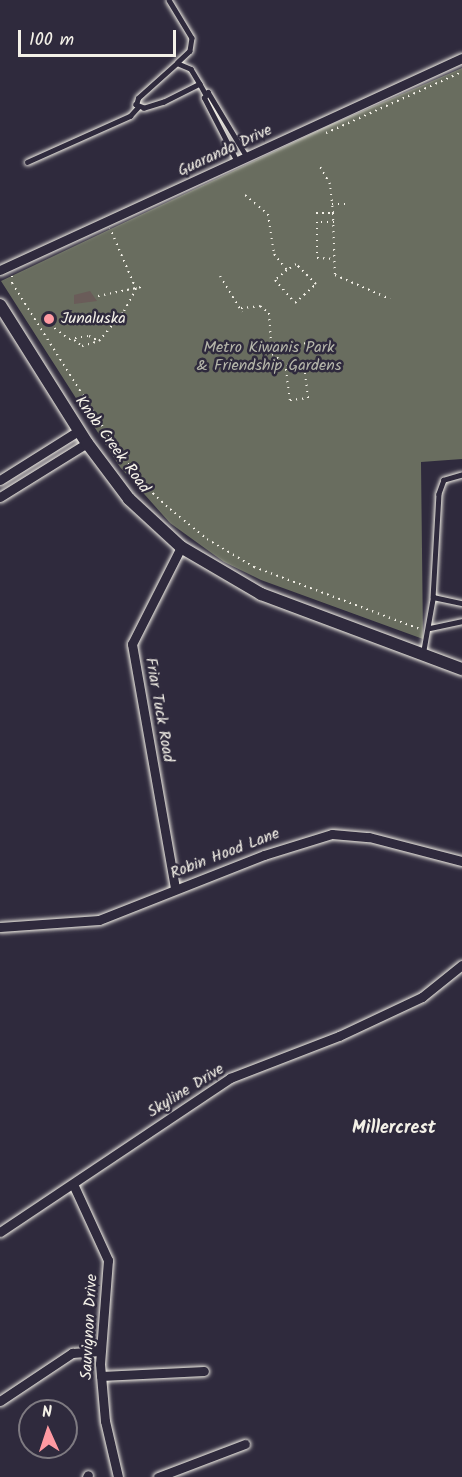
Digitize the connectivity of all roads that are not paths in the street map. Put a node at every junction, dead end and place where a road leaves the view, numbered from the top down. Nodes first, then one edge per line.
1 (169, 0) edge
2 (462, 58) edge
3 (177, 63) junction
4 (200, 84) junction
5 (205, 93) junction
6 (138, 107) junction
7 (248, 157) junction
8 (27, 162) dead end
9 (237, 162) junction
10 (0, 270) edge
11 (0, 305) edge
12 (78, 431) junction
13 (87, 443) junction
14 (462, 475) edge
15 (0, 480) edge
16 (0, 496) edge
17 (181, 548) junction
18 (433, 597) junction
19 (462, 603) edge
20 (462, 621) edge
21 (430, 630) junction
22 (423, 652) junction
23 (462, 669) edge
24 (462, 861) edge
25 (175, 888) junction
26 (0, 927) edge
27 (462, 965) edge
28 (73, 1184) junction
29 (0, 1232) edge
30 (100, 1351) junction
31 (204, 1371) dead end
32 (101, 1376) junction
33 (0, 1401) edge
34 (245, 1444) dead end
35 (118, 1477) edge
36 (158, 1477) edge

1 - 3 lane
2 - 7 street, Guaranda Drive
3 - 4 lane
3 - 6 lane
4 - 5 lane
4 - 6 lane
5 - 7 lane
5 - 9 lane
6 - 8 lane
7 - 9 street, Guaranda Drive
9 - 10 street, Guaranda Drive
11 - 12 main road, Knob Creek Road
12 - 13 main road, Knob Creek Road
12 - 15 street
13 - 16 street
13 - 17 main road, Knob Creek Road
14 - 18 lane
17 - 22 main road, Knob Creek Road
17 - 25 street, Friar Tuck Road
18 - 19 lane
18 - 21 lane
20 - 21 lane
21 - 22 lane
22 - 23 main road, Knob Creek Road
24 - 25 street, Robin Hood Lane
25 - 26 street, Robin Hood Lane
27 - 28 street, Skyline Drive
28 - 29 street, Skyline Drive
28 - 30 street, Sauvignon Drive
30 - 32 street, Sauvignon Drive
30 - 33 street
31 - 32 street
32 - 35 street, Sauvignon Drive
34 - 36 street

